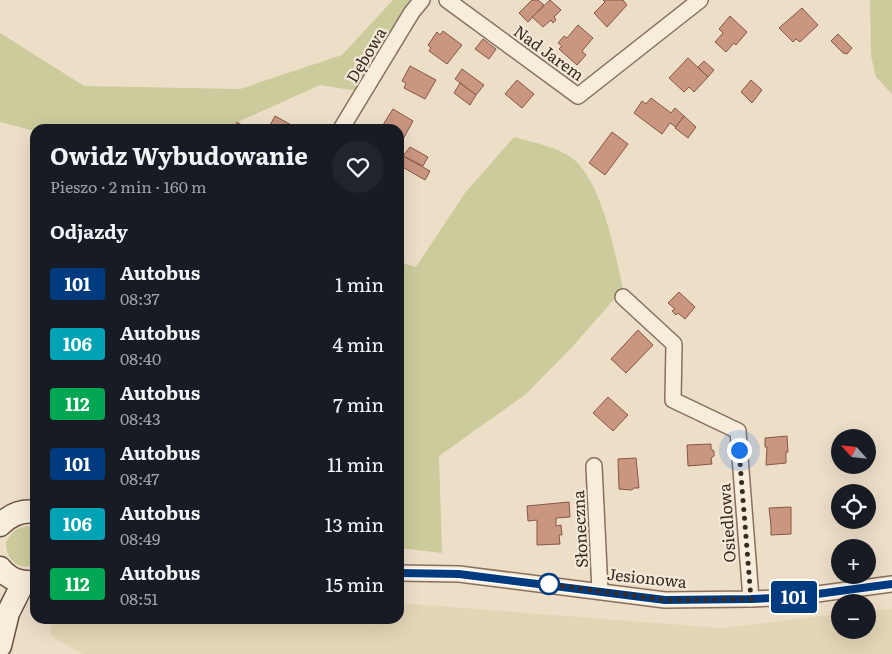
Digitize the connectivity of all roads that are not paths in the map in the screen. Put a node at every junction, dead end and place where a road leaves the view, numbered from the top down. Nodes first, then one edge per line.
1 (422, 0) edge
2 (447, 0) edge
3 (700, 0) edge
4 (344, 124) edge
5 (623, 296) dead end
6 (594, 466) dead end
7 (0, 568) edge
8 (404, 573) edge
9 (29, 582) edge
10 (892, 584) edge
11 (600, 590) junction
12 (751, 599) junction
13 (0, 646) edge

1 - 4 street, Dębowa
2 - 3 street, Nad Jarem
5 - 12 street, Osiedlowa
6 - 11 street, Słoneczna
7 - 9 street
8 - 11 street, Jesionowa
9 - 13 street
10 - 12 street, Jesionowa
11 - 12 street, Jesionowa

